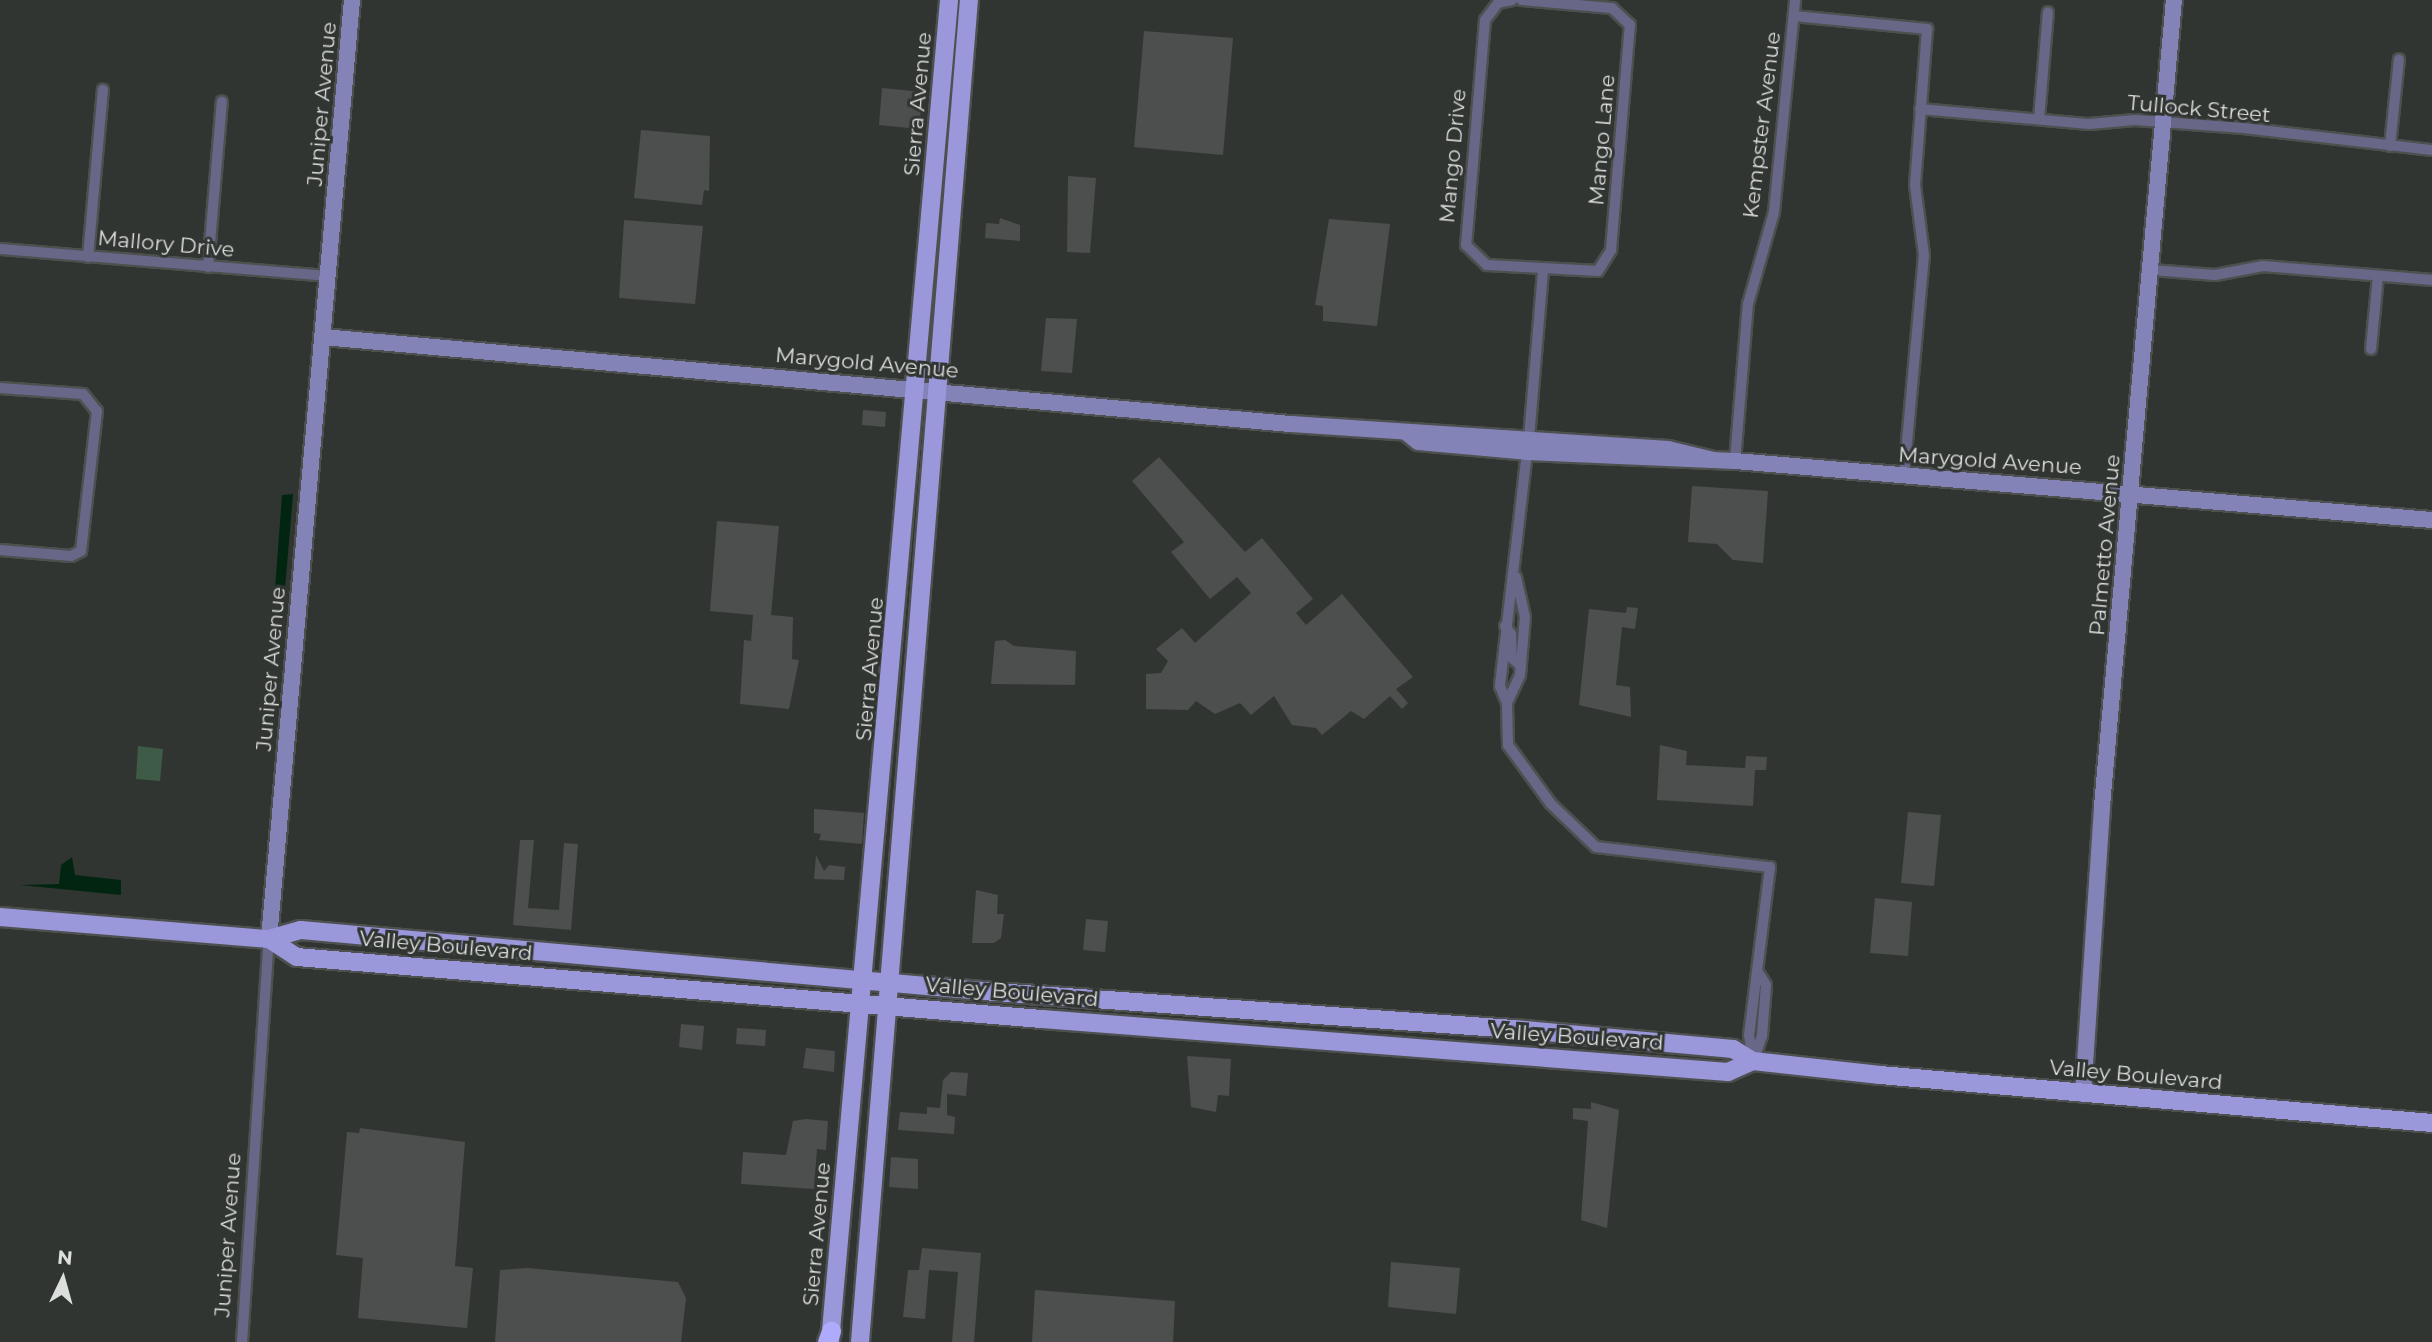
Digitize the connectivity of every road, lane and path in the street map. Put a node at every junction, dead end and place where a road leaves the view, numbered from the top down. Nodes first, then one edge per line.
1 (352, 0) edge
2 (949, 0) edge
3 (969, 0) edge
4 (1512, 0) edge
5 (1521, 0) edge
6 (1795, 0) edge
7 (2174, 0) edge
8 (1566, 2) edge
9 (2048, 12) dead end
10 (1794, 16) junction
11 (948, 19) junction
12 (2399, 59) dead end
13 (103, 90) dead end
14 (222, 102) dead end
15 (1920, 109) junction
16 (2039, 119) junction
17 (2164, 122) junction
18 (959, 127) junction
19 (2390, 146) junction
20 (2432, 150) edge
21 (0, 249) edge
22 (88, 257) junction
23 (208, 267) junction
24 (1544, 270) junction
25 (2152, 270) junction
26 (328, 276) junction
27 (2378, 276) junction
28 (2432, 280) edge
29 (323, 337) junction
30 (2371, 349) dead end
31 (0, 388) edge
32 (917, 388) junction
33 (938, 390) junction
34 (1528, 445) junction
35 (1713, 460) junction
36 (1735, 461) junction
37 (1904, 475) junction
38 (2131, 493) junction
39 (2432, 520) edge
40 (0, 550) edge
41 (1516, 577) junction
42 (1505, 626) junction
43 (1521, 666) junction
44 (1507, 703) junction
45 (0, 917) edge
46 (269, 939) junction
47 (864, 980) junction
48 (888, 982) junction
49 (861, 1001) junction
50 (887, 1004) junction
51 (1474, 1026) junction
52 (1391, 1046) junction
53 (1753, 1061) junction
54 (2083, 1094) junction
55 (2432, 1124) edge
56 (829, 1338) edge
57 (242, 1342) edge
58 (860, 1342) edge

1 - 26 street, Juniper Avenue
2 - 11 main road, Sierra Avenue
3 - 18 main road, Sierra Avenue
4 - 24 street, Mango Drive
5 - 8 street
6 - 10 street, Kempster Avenue
7 - 17 street, Palmetto Avenue
8 - 24 street, Mango Lane
9 - 16 street
10 - 15 street
10 - 36 street, Kempster Avenue
11 - 18 main road
11 - 32 main road, Sierra Avenue
12 - 19 street
13 - 22 street
14 - 23 street
15 - 16 street, Tullock Street
15 - 37 street
16 - 17 street, Tullock Street
17 - 19 street, Tullock Street
17 - 25 street, Palmetto Avenue
18 - 33 main road, Sierra Avenue
19 - 20 street, Tullock Street
21 - 22 street, Mallory Drive
22 - 23 street, Mallory Drive
23 - 26 street, Mallory Drive
24 - 34 street
25 - 27 street
25 - 38 street, Palmetto Avenue
26 - 29 street, Juniper Avenue
27 - 28 street
27 - 30 street
29 - 32 street, Marygold Avenue
29 - 46 street, Juniper Avenue
31 - 40 street
32 - 33 street, Marygold Avenue
32 - 47 main road, Sierra Avenue
33 - 34 street, Marygold Avenue
33 - 48 main road, Sierra Avenue
34 - 35 street, Marygold Avenue
34 - 35 street, Marygold Avenue
34 - 41 street
35 - 36 street, Marygold Avenue
36 - 37 street, Marygold Avenue
37 - 38 street, Marygold Avenue
38 - 39 street, Marygold Avenue
38 - 54 street, Palmetto Avenue
41 - 42 street
41 - 43 street
42 - 43 street
42 - 44 street
43 - 44 street
44 - 53 street
45 - 46 main road, Valley Boulevard
46 - 47 main road, Valley Boulevard
46 - 49 main road, Valley Boulevard
46 - 57 street, Juniper Avenue
47 - 48 main road, Valley Boulevard
47 - 49 main road, Sierra Avenue
48 - 50 main road, Sierra Avenue
48 - 51 main road, Valley Boulevard
49 - 50 main road, Valley Boulevard
49 - 56 main road, Sierra Avenue
50 - 52 main road, Valley Boulevard
50 - 58 main road, Sierra Avenue
51 - 52 main road
51 - 53 main road, Valley Boulevard
52 - 53 main road, Valley Boulevard
53 - 54 main road, Valley Boulevard
54 - 55 main road, Valley Boulevard

